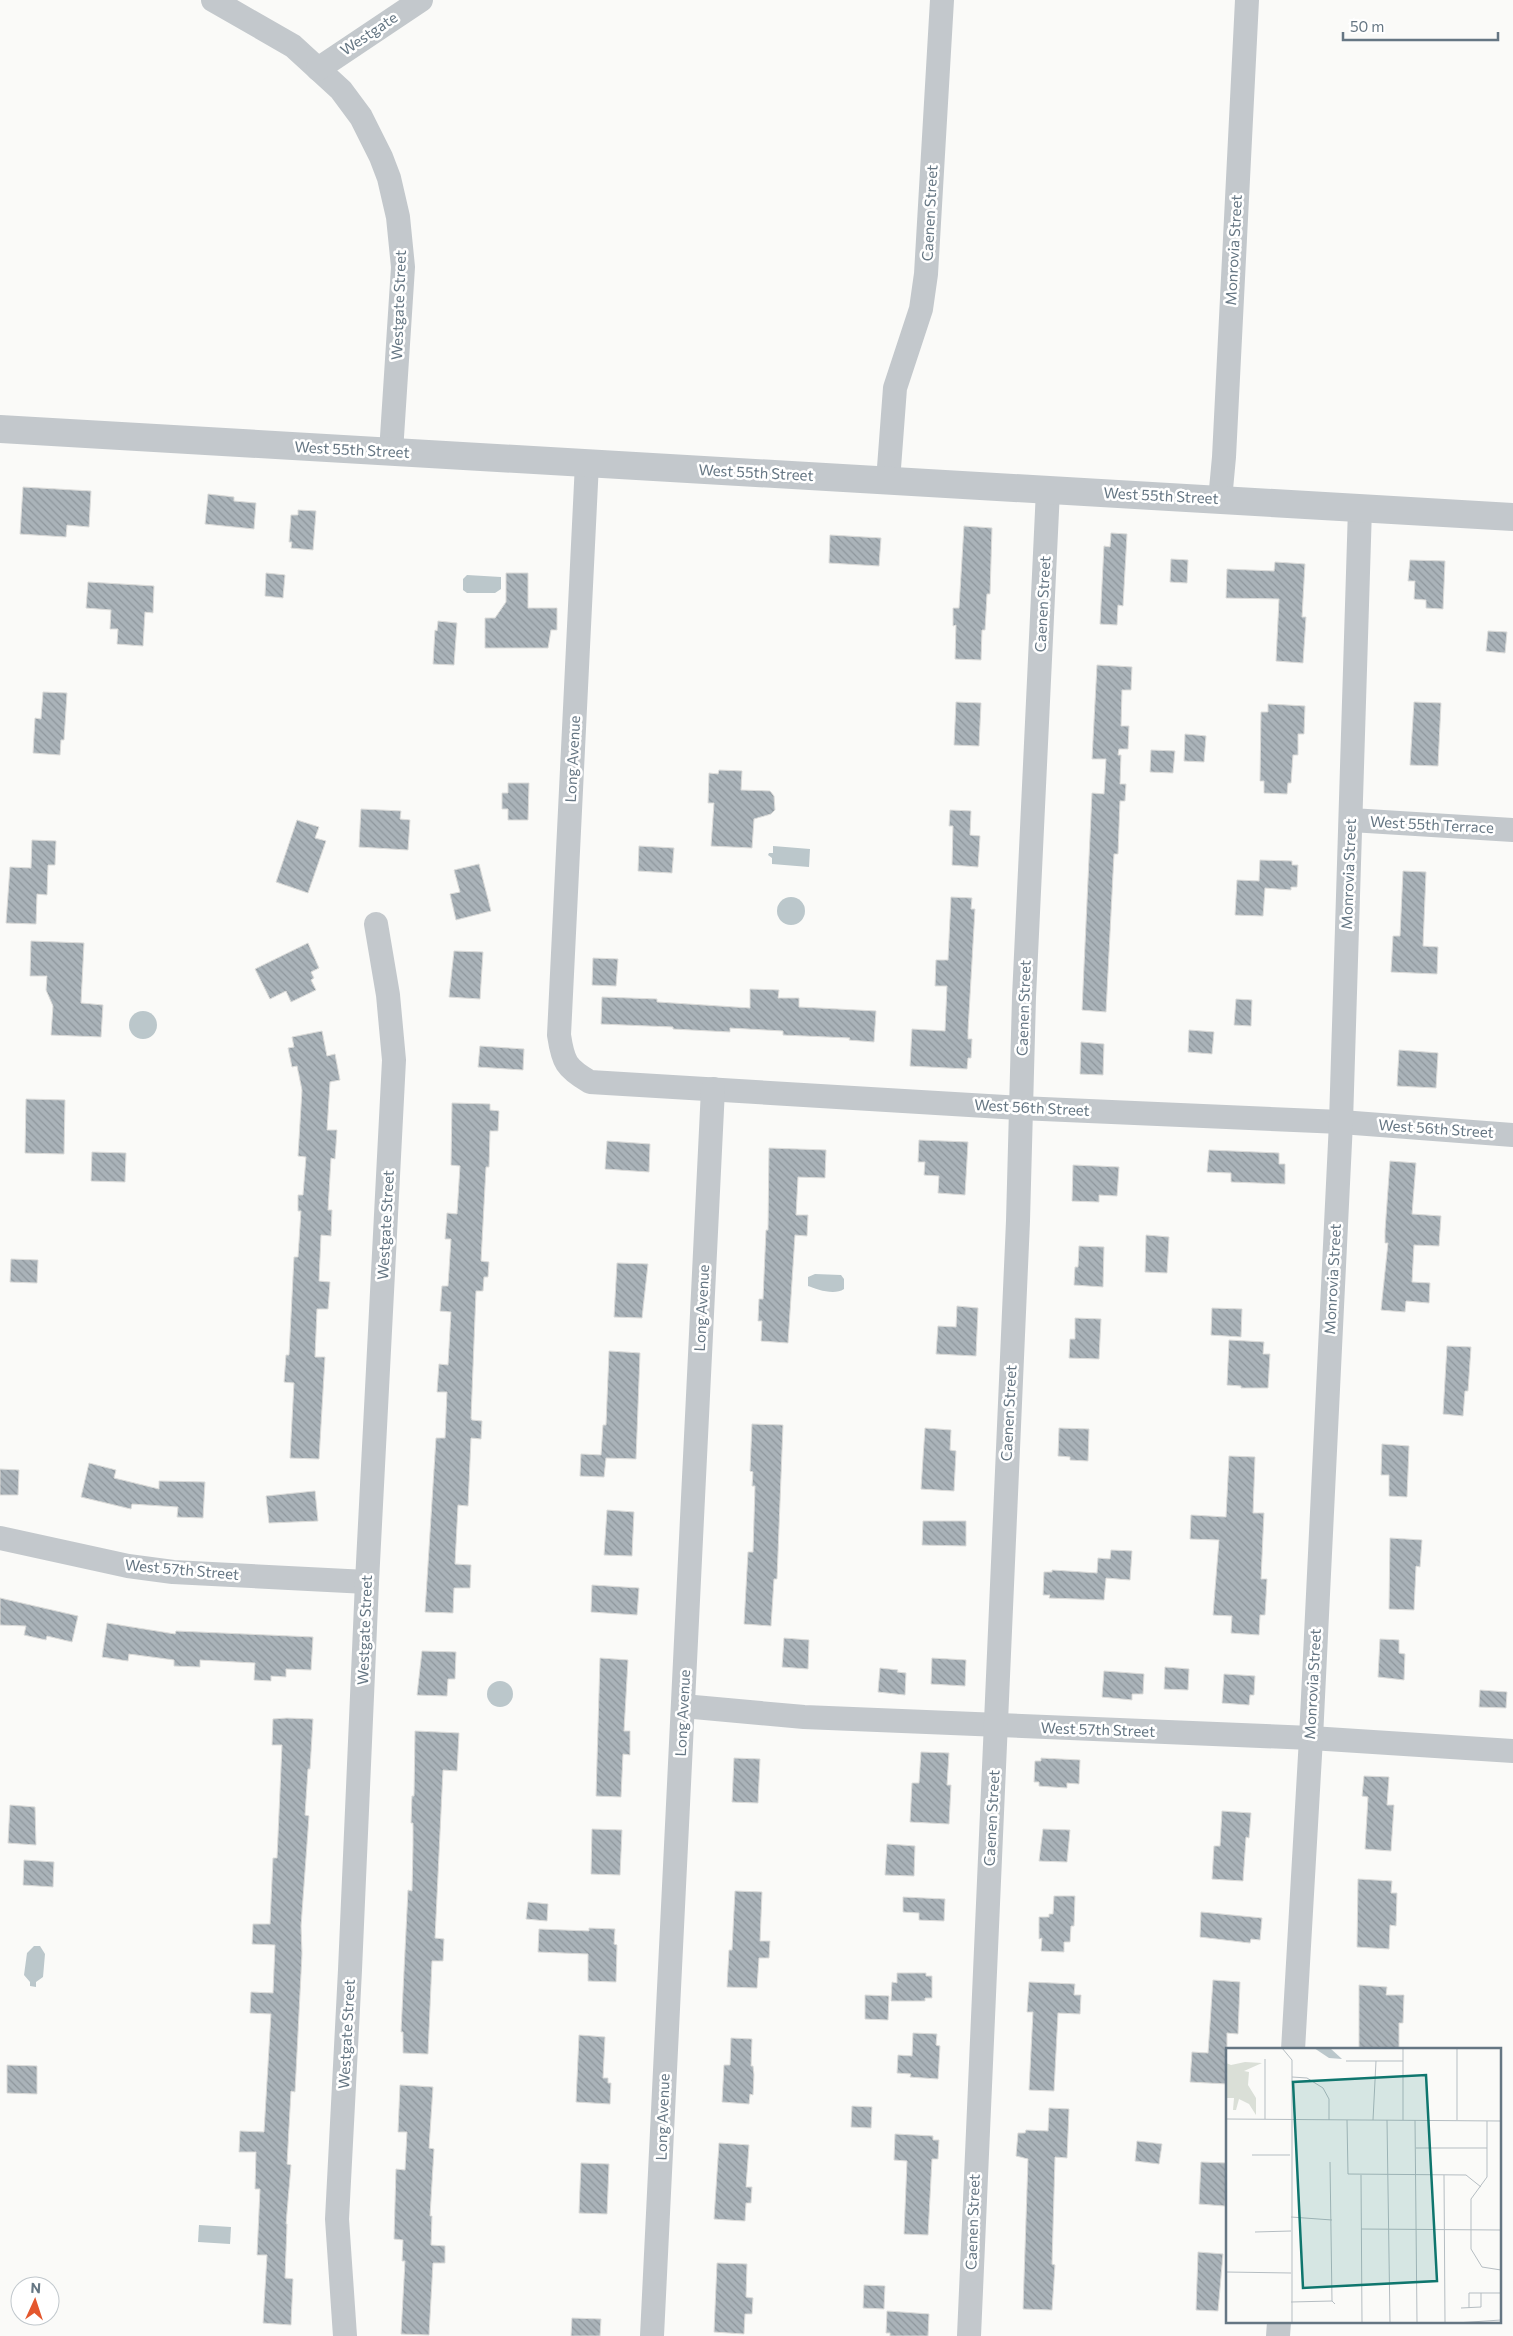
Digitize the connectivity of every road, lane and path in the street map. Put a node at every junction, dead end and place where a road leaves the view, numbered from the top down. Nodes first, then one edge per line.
1 (213, 0) edge
2 (421, 0) edge
3 (942, 0) edge
4 (1246, 0) edge
5 (318, 69) junction
6 (0, 429) edge
7 (391, 452) junction
8 (587, 463) junction
9 (888, 481) junction
10 (1048, 490) junction
11 (1220, 500) junction
12 (1360, 508) junction
13 (1513, 517) edge
14 (1351, 820) junction
15 (1513, 830) edge
16 (376, 924) dead end
17 (562, 1055) joint
18 (713, 1089) junction
19 (1020, 1108) junction
20 (1341, 1122) junction
21 (1513, 1135) edge
22 (0, 1538) edge
23 (367, 1582) junction
24 (684, 1706) junction
25 (996, 1726) junction
26 (1311, 1738) junction
27 (1513, 1751) edge
28 (1293, 2048) edge
29 (345, 2336) edge
30 (652, 2336) edge
31 (969, 2336) edge

1 - 5 street, Westgate Street
2 - 5 street, Westgate
3 - 9 street, Caenen Street
4 - 11 street, Monrovia Street
5 - 7 street, Westgate Street
6 - 7 street, West 55th Street
7 - 8 street, West 55th Street
8 - 9 street, West 55th Street
8 - 17 street, Long Avenue
9 - 10 street, West 55th Street
10 - 11 street, West 55th Street
10 - 19 street, Caenen Street
11 - 12 street, West 55th Street
12 - 13 street, West 55th Street
12 - 14 street, Monrovia Street
14 - 15 street, West 55th Terrace
14 - 20 street, Monrovia Street
16 - 23 street, Westgate Street
17 - 18 street, West 56th Street
18 - 19 street, West 56th Street
18 - 24 street, Long Avenue
19 - 20 street, West 56th Street
19 - 25 street, Caenen Street
20 - 21 street, West 56th Street
20 - 26 street, Monrovia Street
22 - 23 street, West 57th Street
23 - 29 street, Westgate Street
24 - 25 street, West 57th Street
24 - 30 street, Long Avenue
25 - 26 street, West 57th Street
25 - 31 street, Caenen Street
26 - 27 street, West 57th Street
26 - 28 street, Monrovia Street

